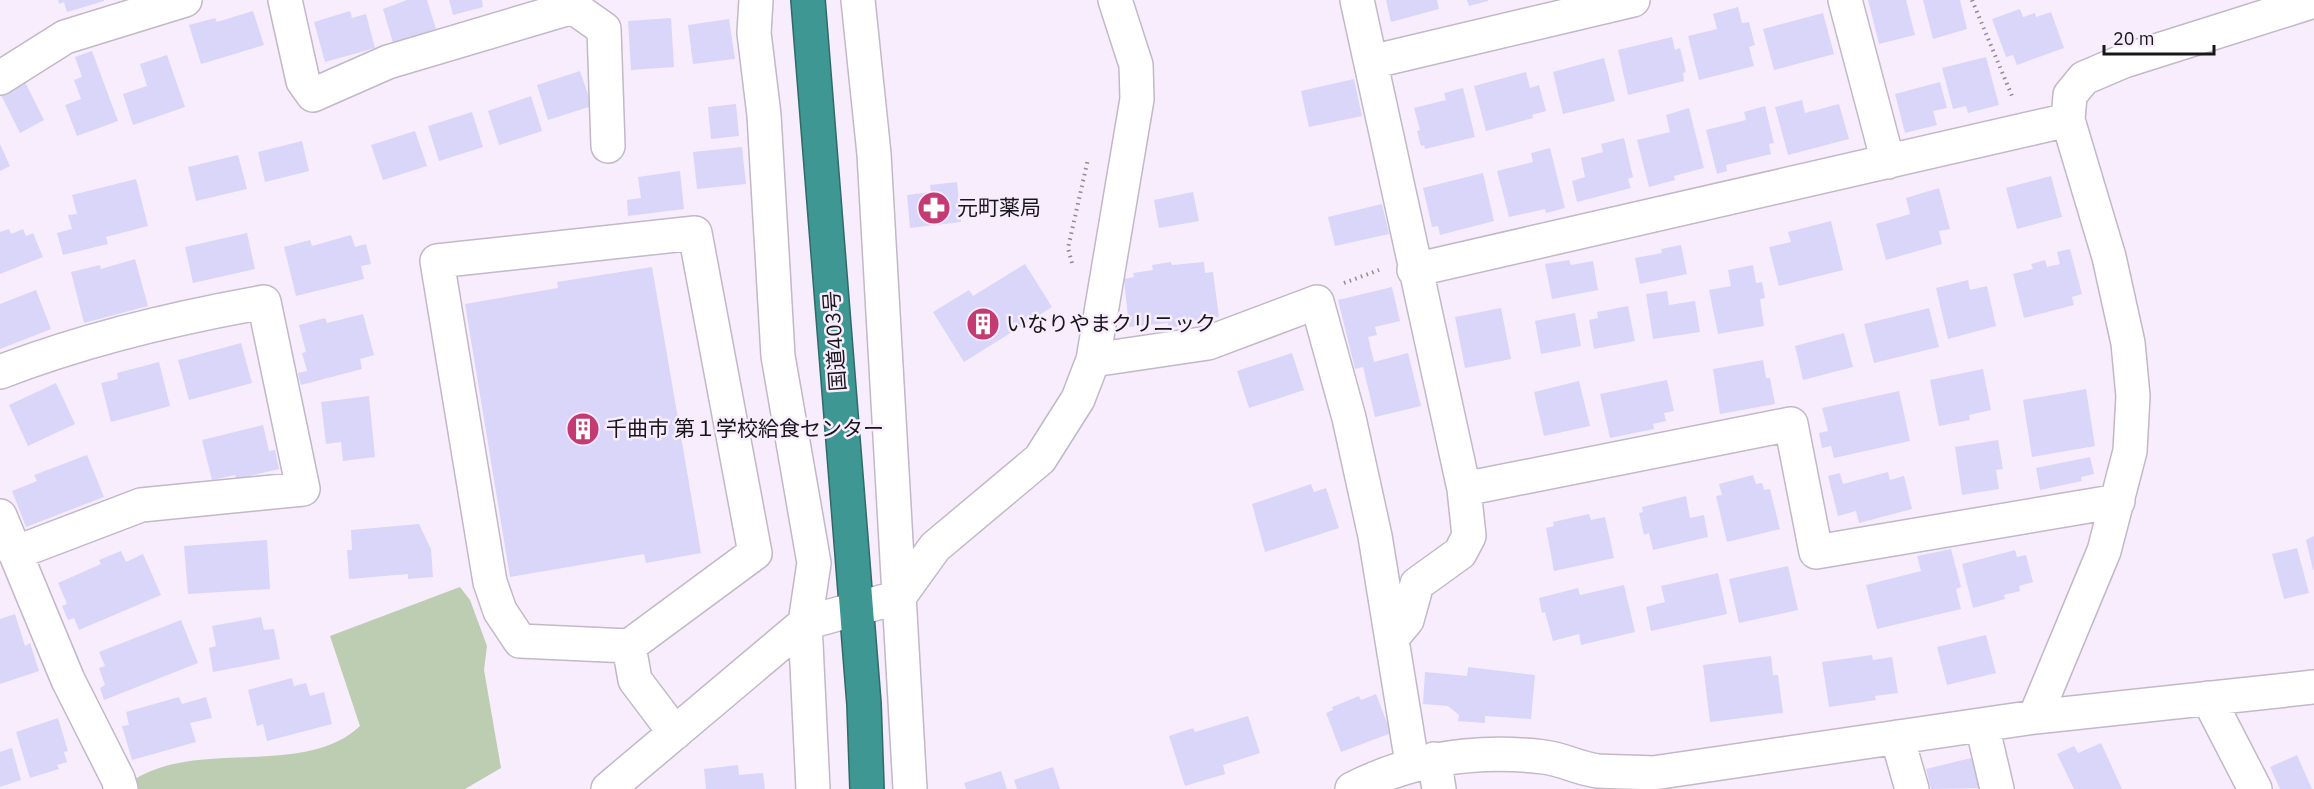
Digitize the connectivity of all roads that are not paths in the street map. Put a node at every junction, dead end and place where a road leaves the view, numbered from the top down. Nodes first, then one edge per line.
1 (184, 0) edge
2 (285, 0) edge
3 (756, 0) edge
4 (808, 0) edge
5 (858, 0) edge
6 (1115, 0) edge
7 (1357, 0) edge
8 (1633, 0) edge
9 (1845, 0) edge
10 (2314, 1) edge
11 (1371, 62) junction
12 (0, 78) edge
13 (2068, 120) junction
14 (608, 146) dead end
15 (1888, 162) junction
16 (1414, 270) junction
17 (1093, 360) junction
18 (0, 372) edge
19 (1464, 489) junction
20 (2118, 501) junction
21 (0, 516) edge
22 (15, 553) junction
23 (899, 597) junction
24 (856, 610) junction
25 (805, 622) junction
26 (1392, 638) junction
27 (629, 646) junction
28 (2314, 687) edge
29 (2208, 698) junction
30 (2035, 717) junction
31 (1982, 725) junction
32 (675, 734) junction
33 (1897, 737) junction
34 (1429, 770) edge
35 (1638, 780) edge
36 (121, 789) edge
37 (608, 789) edge
38 (813, 789) edge
39 (867, 789) edge
40 (910, 789) edge
41 (1352, 789) edge
42 (1912, 789) edge
43 (1997, 789) edge
44 (2255, 789) edge

1 - 12 street
2 - 14 street
3 - 25 street
4 - 24 highway, 国道403号
5 - 23 street
6 - 17 street
7 - 11 street
8 - 11 street
9 - 15 street
10 - 13 street
11 - 16 street
13 - 15 street
13 - 20 street
15 - 16 street
16 - 19 street
17 - 23 street
17 - 26 street
18 - 22 street
19 - 20 street
19 - 26 street
20 - 30 street
21 - 22 street
22 - 36 street
23 - 24 street
23 - 40 street
24 - 25 street
24 - 39 highway, 国道403号
25 - 32 street
25 - 38 street
26 - 34 street
27 - 27 street
27 - 32 street
28 - 29 street
29 - 30 street
29 - 44 street
30 - 31 street
31 - 33 street
31 - 43 street
32 - 37 street
33 - 35 street
33 - 42 street
34 - 35 street
34 - 41 street

